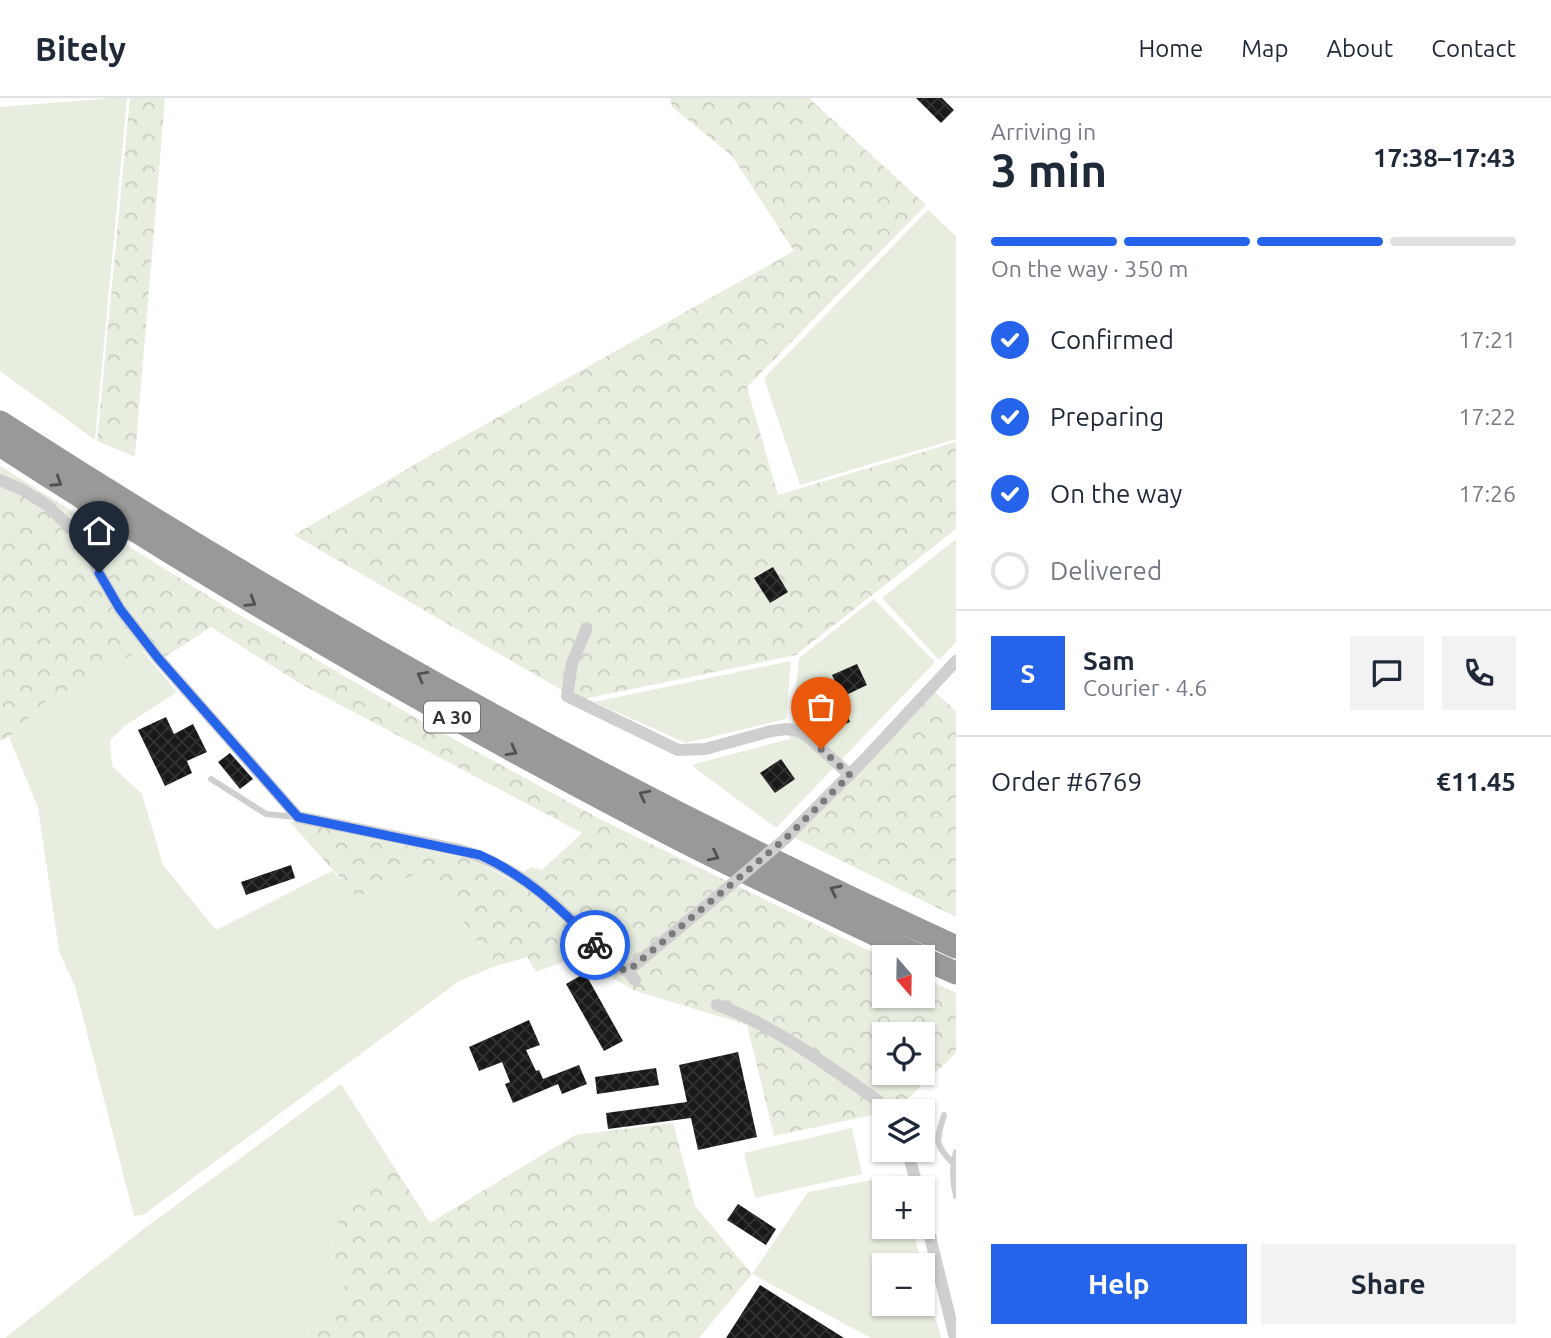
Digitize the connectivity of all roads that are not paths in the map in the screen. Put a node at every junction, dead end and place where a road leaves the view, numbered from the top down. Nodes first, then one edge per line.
1 (0, 422) edge
2 (0, 445) edge
3 (0, 480) edge
4 (586, 630) dead end
5 (956, 661) edge
6 (850, 775) junction
7 (211, 779) dead end
8 (298, 817) junction
9 (896, 920) junction
10 (956, 939) edge
11 (897, 945) edge
12 (956, 947) edge
13 (935, 963) edge
14 (956, 973) edge
15 (717, 1005) dead end
16 (876, 1099) edge
17 (944, 1115) dead end
18 (956, 1152) edge
19 (954, 1163) edge
20 (956, 1196) edge
21 (931, 1239) edge
22 (955, 1338) edge

9 -> 1 highway, A 30
2 -> 11 highway, A 30
3 - 8 street
4 - 6 street
5 - 6 street
6 - 8 street, bridge
7 - 8 lane
9 - 10 highway
9 - 12 highway, A 30
13 - 14 highway, A 30
15 - 16 street
17 - 19 lane
18 - 19 lane
19 - 20 lane
21 - 22 street

